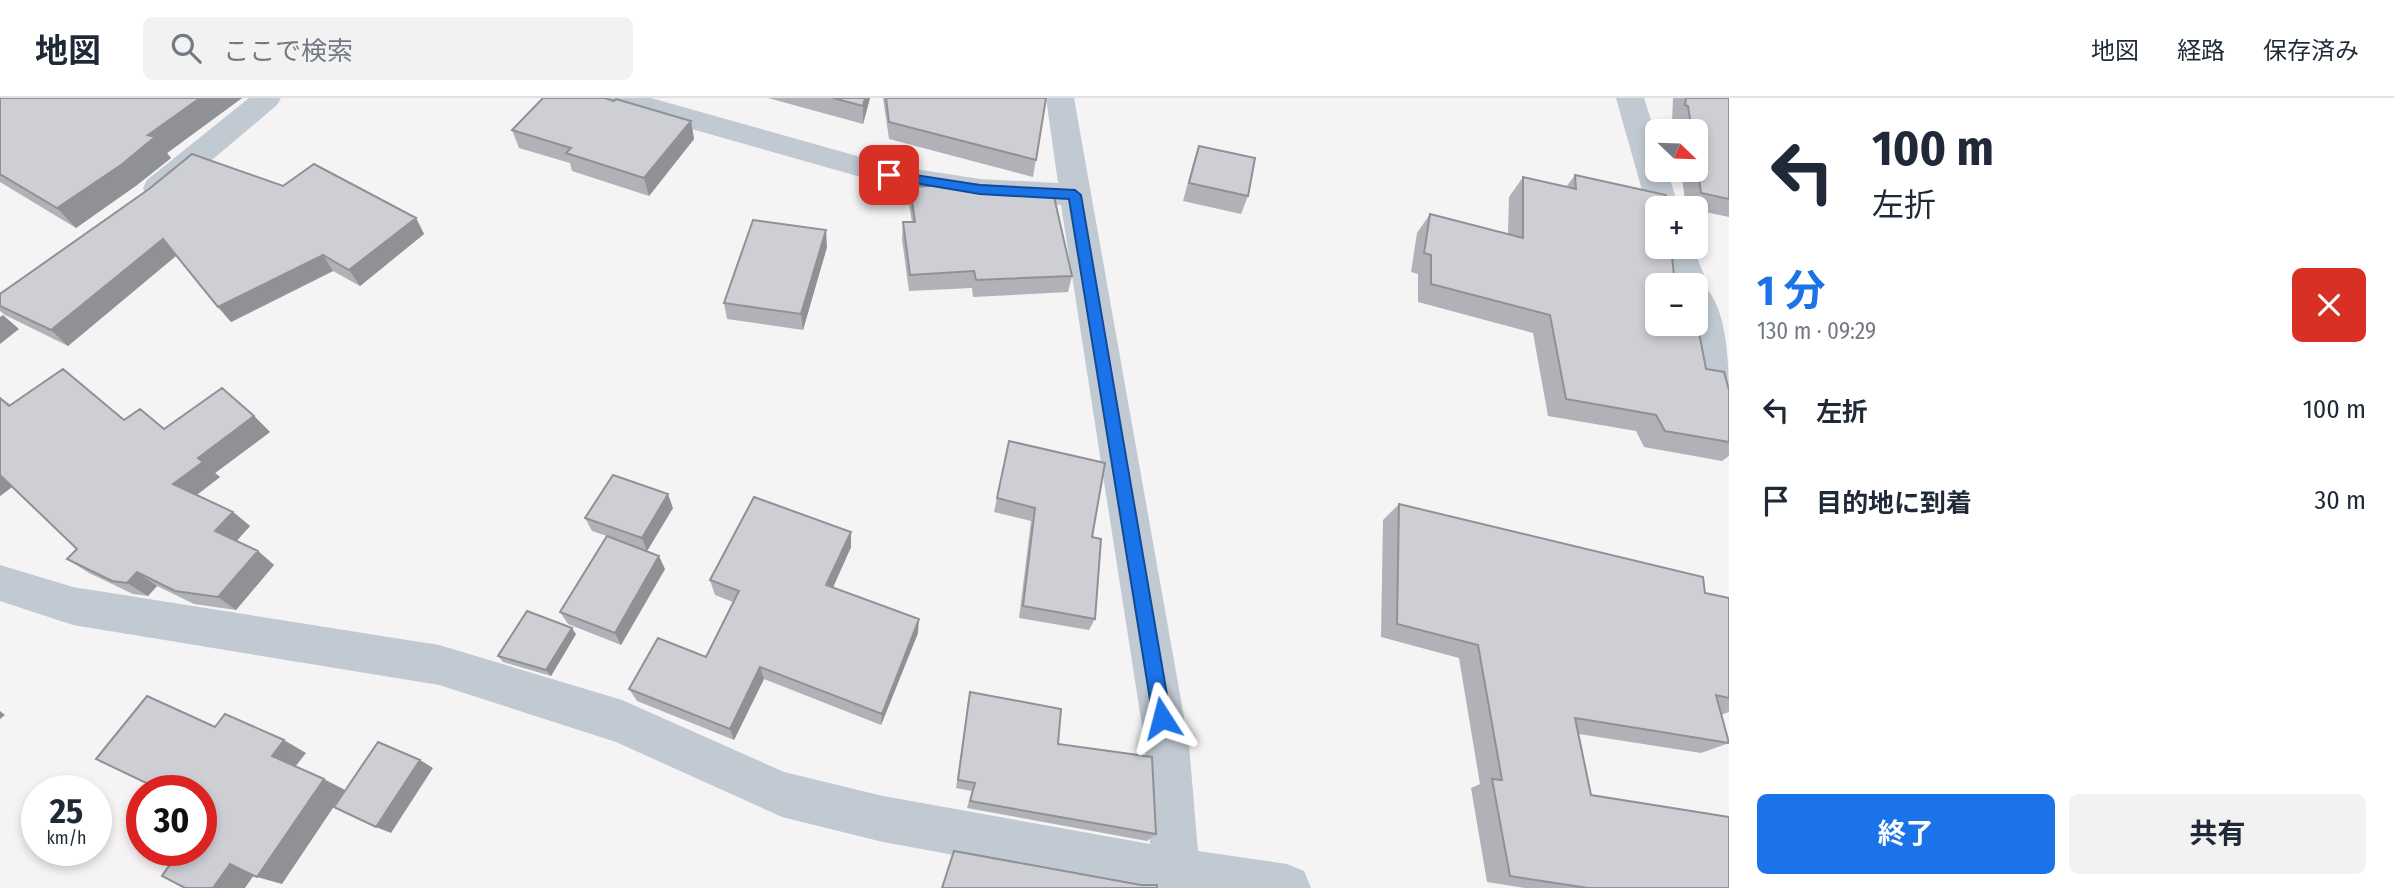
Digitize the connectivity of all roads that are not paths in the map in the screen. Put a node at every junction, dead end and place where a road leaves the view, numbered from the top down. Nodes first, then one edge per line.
1 (267, 98) edge
2 (617, 98) edge
3 (1060, 98) edge
4 (1630, 98) edge
5 (1075, 195) junction
6 (1659, 196) edge
7 (139, 202) edge
8 (1708, 332) edge
9 (1729, 391) edge
10 (0, 583) edge
11 (1179, 880) edge
12 (1287, 888) edge

1 - 7 street
2 - 5 street
3 - 5 street
4 - 6 street
5 - 11 street
8 - 9 street
10 - 11 street
11 - 12 street

